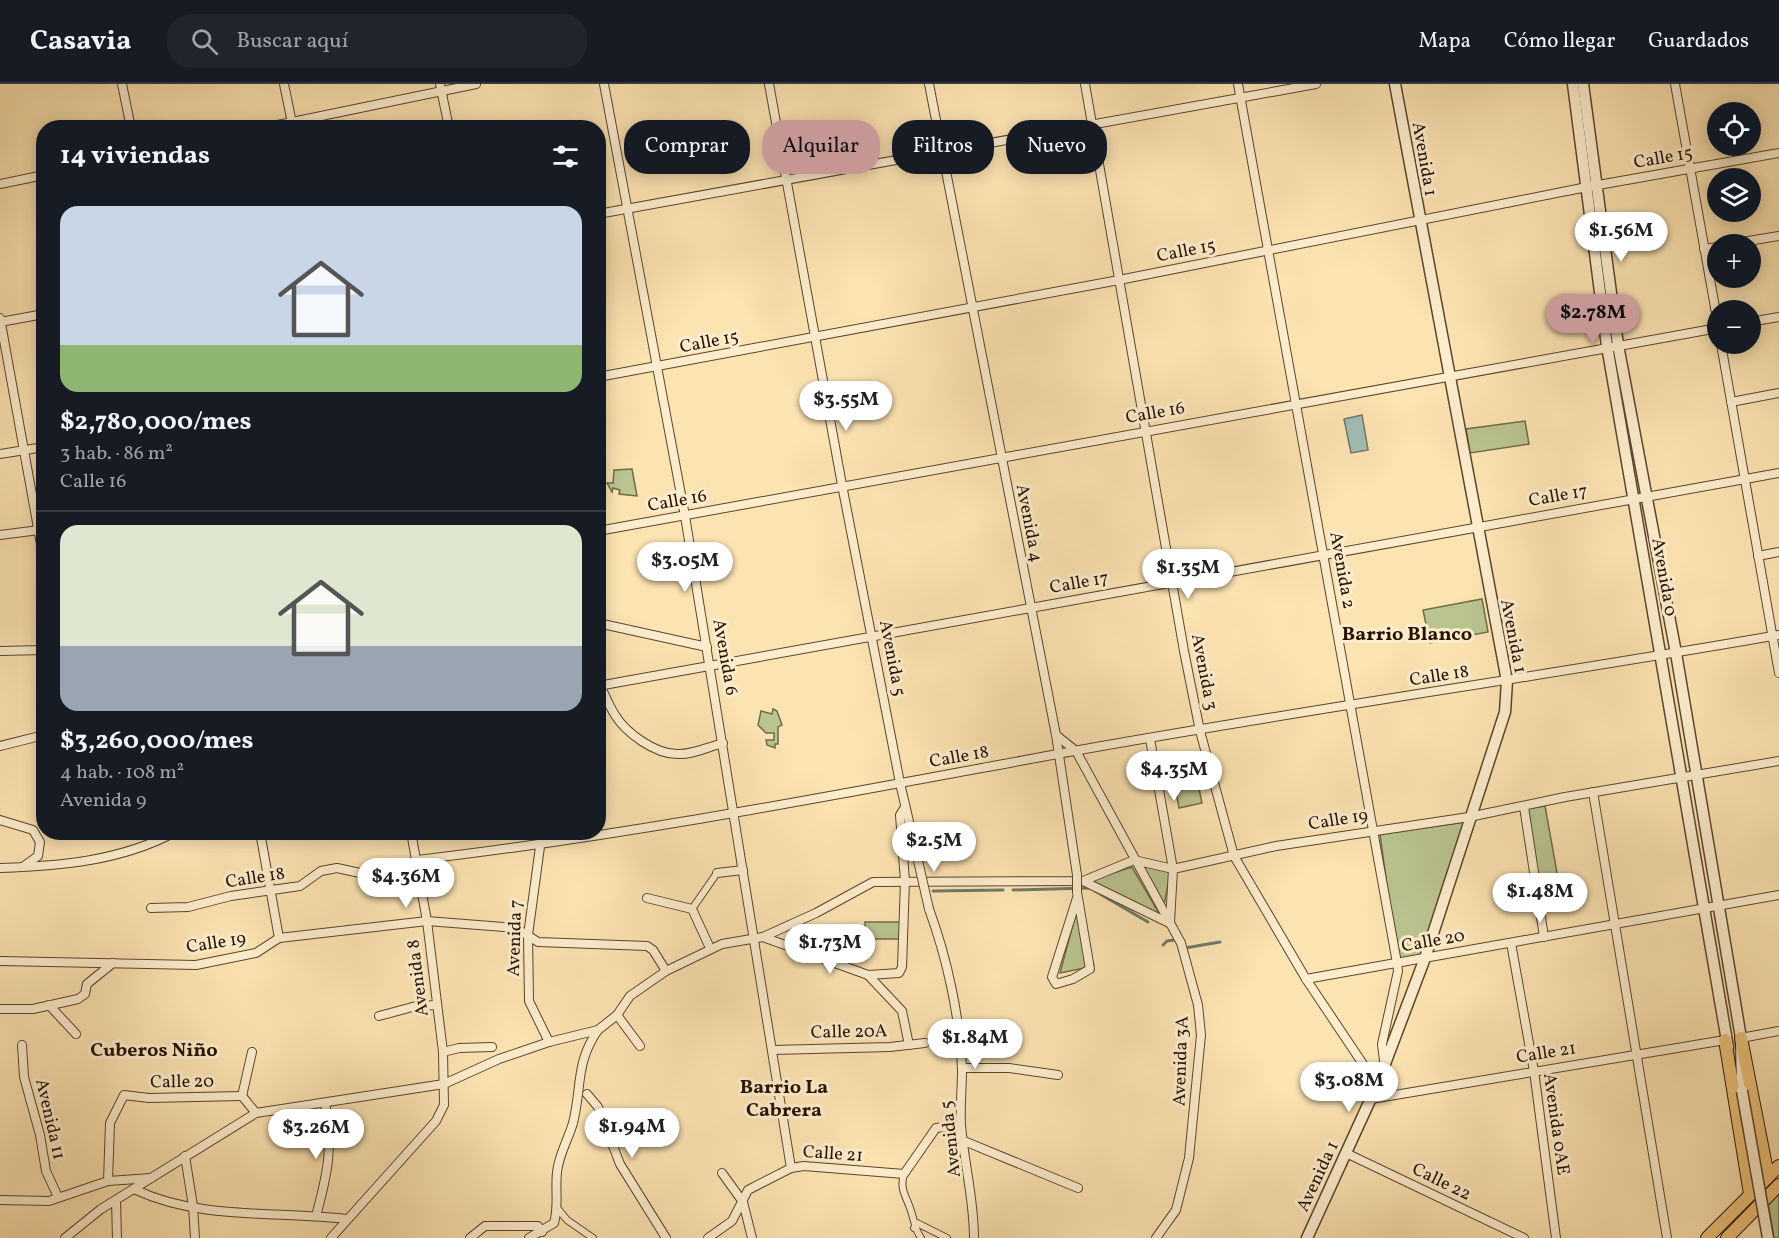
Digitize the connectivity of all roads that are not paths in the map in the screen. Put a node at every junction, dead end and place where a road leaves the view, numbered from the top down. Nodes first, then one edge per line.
1 (122, 84) edge
2 (284, 84) edge
3 (477, 84) edge
4 (604, 84) edge
5 (769, 84) edge
6 (929, 84) edge
7 (1085, 84) edge
8 (1238, 84) edge
9 (1316, 84) edge
10 (1395, 84) edge
11 (1573, 84) edge
12 (1583, 84) edge
13 (1675, 84) edge
14 (441, 87) edge
15 (1241, 98) junction
16 (129, 120) edge
17 (291, 120) edge
18 (308, 120) edge
19 (447, 120) edge
20 (936, 120) edge
21 (1092, 120) edge
22 (1107, 122) edge
23 (1779, 153) edge
24 (892, 161) edge
25 (1690, 169) junction
26 (946, 174) edge
27 (1101, 174) edge
28 (36, 177) edge
29 (786, 180) junction
30 (0, 184) edge
31 (1591, 186) junction
32 (628, 208) junction
33 (606, 212) edge
34 (1420, 220) junction
35 (1779, 236) edge
36 (1761, 239) edge
37 (1704, 249) junction
38 (1707, 249) edge
39 (1268, 250) junction
40 (1119, 280) junction
41 (1713, 300) edge
42 (972, 307) junction
43 (36, 315) edge
44 (1779, 317) edge
45 (1761, 320) edge
46 (0, 321) edge
47 (1707, 328) edge
48 (815, 338) junction
49 (1613, 346) junction
50 (1723, 354) edge
51 (658, 368) junction
52 (1449, 375) junction
53 (606, 376) edge
54 (1779, 393) edge
55 (1731, 402) junction
56 (1296, 404) junction
57 (1146, 430) junction
58 (36, 448) edge
59 (22, 451) junction
60 (0, 454) edge
61 (1001, 457) junction
62 (1779, 473) edge
63 (1745, 479) junction
64 (842, 485) junction
65 (1647, 496) junction
66 (1634, 498) junction
67 (36, 516) edge
68 (685, 516) junction
69 (1478, 526) junction
70 (36, 530) edge
71 (606, 530) edge
72 (0, 535) edge
73 (1779, 552) edge
74 (1324, 554) junction
75 (1758, 556) junction
76 (1172, 582) junction
77 (1029, 608) junction
78 (606, 625) edge
79 (1776, 635) edge
80 (872, 636) junction
81 (707, 647) junction
82 (36, 650) edge
83 (0, 651) edge
84 (1676, 653) junction
85 (1661, 655) junction
86 (711, 666) junction
87 (1779, 673) edge
88 (1507, 681) junction
89 (606, 685) edge
90 (606, 699) edge
91 (1351, 706) junction
92 (1200, 731) junction
93 (1056, 735) junction
94 (36, 737) edge
95 (1150, 739) junction
96 (723, 743) junction
97 (0, 746) edge
98 (1076, 751) junction
99 (1059, 754) junction
100 (1779, 761) edge
101 (1694, 775) junction
102 (1682, 777) junction
103 (900, 783) junction
104 (1593, 792) junction
105 (905, 807) junction
106 (1524, 807) junction
107 (734, 813) junction
108 (1469, 817) junction
109 (0, 820) edge
110 (1374, 829) junction
111 (606, 834) edge
112 (36, 835) edge
113 (39, 840) edge
114 (160, 840) edge
115 (261, 840) edge
116 (413, 840) edge
117 (541, 840) edge
118 (570, 840) edge
119 (540, 845) junction
120 (1234, 856) junction
121 (417, 860) junction
122 (1134, 860) junction
123 (0, 867) edge
124 (22, 867) junction
125 (1173, 869) junction
126 (743, 870) junction
127 (717, 873) joint
128 (1080, 878) junction
129 (905, 880) junction
130 (271, 891) junction
131 (1077, 895) junction
132 (1779, 895) edge
133 (648, 898) dead end
134 (1717, 906) junction
135 (151, 908) dead end
136 (1705, 908) junction
137 (692, 909) junction
138 (427, 921) junction
139 (1170, 923) junction
140 (1615, 924) junction
141 (528, 934) junction
142 (758, 937) junction
143 (1544, 937) junction
144 (279, 938) junction
145 (1510, 943) junction
146 (710, 948) junction
147 (1425, 958) junction
148 (0, 961) edge
149 (113, 963) junction
150 (1397, 963) junction
151 (666, 971) junction
152 (868, 975) junction
153 (1306, 979) junction
154 (49, 1005) junction
155 (437, 1005) junction
156 (0, 1009) edge
157 (617, 1015) junction
158 (380, 1016) dead end
159 (598, 1030) junction
160 (1779, 1031) edge
161 (76, 1034) dead end
162 (986, 1036) dead end
163 (959, 1038) junction
164 (1741, 1038) junction
165 (1725, 1040) junction
166 (549, 1042) junction
167 (925, 1043) dead end
168 (22, 1045) dead end
169 (909, 1045) junction
170 (640, 1046) dead end
171 (492, 1047) dead end
172 (773, 1050) junction
173 (252, 1052) dead end
174 (442, 1052) junction
175 (1637, 1055) junction
176 (1384, 1061) junction
177 (962, 1068) junction
178 (1534, 1071) junction
179 (1740, 1072) junction
180 (1058, 1075) dead end
181 (444, 1084) junction
182 (1377, 1085) junction
183 (587, 1094) dead end
184 (242, 1096) junction
185 (1371, 1099) junction
186 (325, 1103) junction
187 (256, 1113) junction
188 (961, 1125) junction
189 (964, 1141) junction
190 (1346, 1153) junction
191 (185, 1156) junction
192 (1779, 1166) edge
193 (791, 1168) junction
194 (722, 1173) dead end
195 (904, 1174) junction
196 (1768, 1176) junction
197 (151, 1178) junction
198 (108, 1181) junction
199 (1779, 1185) edge
200 (1078, 1188) dead end
201 (136, 1190) junction
202 (1750, 1194) junction
203 (58, 1197) junction
204 (0, 1200) edge
205 (116, 1201) junction
206 (743, 1202) junction
207 (193, 1206) junction
208 (558, 1209) junction
209 (316, 1216) junction
210 (346, 1219) junction
211 (914, 1228) junction
212 (542, 1235) edge
213 (64, 1238) edge
214 (117, 1238) edge
215 (195, 1238) edge
216 (331, 1238) edge
217 (470, 1238) edge
218 (529, 1238) edge
219 (593, 1238) edge
220 (666, 1238) edge
221 (708, 1238) edge
222 (752, 1238) edge
223 (921, 1238) edge
224 (947, 1238) edge
225 (974, 1238) edge
226 (1156, 1238) edge
227 (1307, 1238) edge
228 (1524, 1238) edge
229 (1556, 1238) edge
230 (1667, 1238) edge
231 (1707, 1238) edge
232 (1727, 1238) edge
233 (1768, 1238) edge

1 - 16 street
2 - 17 street
3 - 14 street
4 - 32 street, Avenida 6
5 - 29 street, Avenida 5
6 - 20 street, Avenida 4
7 - 21 street, Avenida 3
8 - 15 street, Avenida 2
9 - 15 street
10 - 34 street, Avenida 1
11 - 31 street, Avenida 0
12 - 31 street, Avenida 0
13 - 25 street
14 - 18 street
14 - 19 street
15 - 22 street
15 - 39 street, Avenida 2
23 - 25 street, Calle 15
24 - 29 street
25 - 31 street, Calle 15
25 - 37 street
26 - 42 street, Avenida 4
27 - 40 street, Avenida 3
28 - 30 street
29 - 32 street
29 - 48 street, Avenida 5
31 - 34 street, Calle 15
31 - 49 street, Avenida 0
32 - 33 street
32 - 51 street, Avenida 6
34 - 39 street, Calle 15
34 - 52 street, Avenida 1
35 - 36 street
37 - 38 street
37 - 41 street
39 - 40 street, Calle 15
39 - 56 street, Avenida 2
40 - 42 street, Calle 15
40 - 57 street, Avenida 3
42 - 48 street, Calle 15
42 - 61 street, Avenida 4
43 - 46 street
44 - 45 street
46 - 59 street
47 - 49 street, Calle 16
48 - 51 street, Calle 15
48 - 64 street, Avenida 5
49 - 52 street, Calle 16
49 - 65 street, Avenida 0
49 - 66 street, Avenida 0
50 - 55 street
51 - 53 street, Calle 15
51 - 68 street, Avenida 6
52 - 56 street, Calle 16
52 - 69 street, Avenida 1
54 - 55 street
55 - 63 street
56 - 57 street, Calle 16
56 - 74 street, Avenida 2
57 - 61 street, Calle 16
57 - 76 street, Avenida 3
58 - 59 street
59 - 60 street
59 - 67 street
61 - 64 street, Calle 16
61 - 77 street, Avenida 4
62 - 63 street, Calle 17
63 - 65 street, Calle 17
63 - 75 street
64 - 68 street, Calle 16
64 - 80 street, Avenida 5
65 - 66 street, Calle 17
65 - 84 street, Avenida 0
66 - 69 street, Calle 17
66 - 85 street, Avenida 0
68 - 71 street, Calle 16
68 - 81 street, Avenida 6
69 - 74 street, Calle 17
69 - 88 street, Avenida 1
70 - 72 street
73 - 75 street
74 - 76 street, Calle 17
74 - 91 street, Avenida 2
75 - 79 street
76 - 77 street, Calle 17
76 - 92 street, Avenida 3
77 - 80 street, Calle 17
77 - 93 street, Avenida 4
78 - 81 street
79 - 84 street, Calle 18
79 - 87 street
80 - 86 street, Calle 17
80 - 103 street, Avenida 5
81 - 86 street, Avenida 6
82 - 83 street
84 - 85 street, Calle 18
84 - 101 street, Avenida 0
85 - 88 street, Calle 18
85 - 102 street, Avenida 0
86 - 89 street, Calle 17
86 - 96 street, Avenida 6
88 - 91 street, Calle 18
88 - 108 street, Avenida 1
90 - 96 street
91 - 92 street, Calle 18
91 - 110 street, Avenida 2
92 - 95 street, Calle 18
92 - 120 street, Avenida 3
93 - 98 street
93 - 99 street, Avenida 4
94 - 97 street
95 - 98 street, Calle 18
95 - 125 street, Avenida 3A
96 - 107 street, Avenida 6
98 - 99 street, Calle 18
98 - 122 street
99 - 103 street, Calle 18
99 - 128 street, Avenida 4
100 - 101 street, Calle 19
101 - 102 street, Calle 19
101 - 134 street, Avenida 0
102 - 104 street, Calle 19
102 - 136 street, Avenida 0
103 - 105 street, Avenida 5
103 - 107 street, Calle 18
104 - 106 street, Calle 19
104 - 140 street
105 - 129 street
105 - 163 street, Avenida 5, bridge
106 - 108 street, Calle 19
106 - 143 street
107 - 111 street, Calle 18
107 - 126 street, Avenida 6
108 - 110 street, Calle 19
108 - 147 street, Avenida 1
109 - 112 street
110 - 120 street, Calle 19
110 - 150 street, Avenida 2
113 - 124 street
114 - 124 street
115 - 130 street
116 - 121 street, Avenida 8
117 - 119 street, Avenida 7
118 - 119 street, Calle 18
119 - 121 street, Calle 18
119 - 141 street, Avenida 7
120 - 125 street, Calle 19
120 - 153 street, Avenida 3
121 - 130 street, Calle 18
121 - 138 street, Avenida 8
122 - 125 street, Calle 19
122 - 128 street
122 - 139 street
123 - 124 street
125 - 139 street, Avenida 3A
126 - 127 street
126 - 142 street, Avenida 6
127 - 137 street
128 - 129 street
128 - 131 street, Avenida 4, bridge
128 - 139 street
129 - 142 street
129 - 152 street
130 - 135 street, Calle 18
130 - 144 street
131 - 131 street, Avenida 4
132 - 134 street, Calle 20
133 - 137 street
134 - 136 street, Calle 20
134 - 164 street, Avenida 0
136 - 140 street, Calle 20
136 - 165 street, Avenida 0
137 - 146 street
138 - 141 street, Calle 19
138 - 144 street, Calle 19
138 - 155 street, Avenida 8
139 - 226 street, Avenida 3A
140 - 143 street, Calle 20
140 - 175 street
141 - 151 street, Calle 19
141 - 166 street, Avenida 7
142 - 146 street
142 - 152 street
142 - 172 street, Avenida 6
143 - 145 street, Calle 20
144 - 149 street, Calle 19
145 - 147 street, Calle 20
145 - 178 street, Avenida 0AE
146 - 151 street
147 - 150 street, Calle 20
147 - 176 street, Avenida 1
148 - 149 street, Calle 19
149 - 154 street
150 - 153 street, Calle 20
150 - 176 street, Avenida 2
151 - 157 street
152 - 169 street
153 - 182 street, Avenida 3
154 - 156 street
154 - 161 street
155 - 158 street
155 - 174 street, Avenida 8
157 - 159 street
157 - 170 street
159 - 166 street
159 - 208 street
160 - 164 street
162 - 163 street
163 - 177 street, Avenida 5
164 - 179 street, Avenida 0
164 - 196 main road
165 - 175 street, Calle 21
165 - 179 street, Avenida 0
165 - 202 main road
166 - 181 street
167 - 169 street, Calle 20A
168 - 203 street, Avenida 11
169 - 172 street, Calle 20A
171 - 174 street
172 - 193 street, Avenida 6
173 - 184 street
174 - 181 street, Avenida 8
175 - 178 street, Calle 21
175 - 230 street
176 - 182 street, Avenida 1
177 - 180 street
177 - 188 street, Avenida 5
178 - 185 street, Calle 21
178 - 229 street, Avenida 0AE
179 - 233 street, Avenida 0, bridge
181 - 186 street
181 - 210 street, Avenida 8
182 - 185 street, Avenida 1
183 - 220 street
184 - 187 street
184 - 198 street, Calle 20
185 - 190 street, Avenida 1
186 - 187 street
186 - 209 street
187 - 191 street
188 - 189 street, Avenida 5
188 - 195 street
189 - 200 street
189 - 225 street, Avenida 5
190 - 227 street, Avenida 1
190 - 228 street, Calle 22
191 - 197 street
191 - 207 street
192 - 196 main road
193 - 195 street, Calle 21
193 - 206 street, Calle 21
194 - 206 street
195 - 211 street
196 - 202 main road
197 - 198 street
197 - 201 street
198 - 203 street
199 - 232 main road
201 - 205 street
201 - 207 street
202 - 231 main road
203 - 204 street
205 - 213 street
205 - 214 street
206 - 221 street, Calle 21
206 - 222 street
207 - 209 street
207 - 215 street
208 - 212 street
208 - 219 street
209 - 210 street
210 - 216 street, Avenida 8
211 - 223 street
211 - 224 street
212 - 217 street
212 - 218 street

